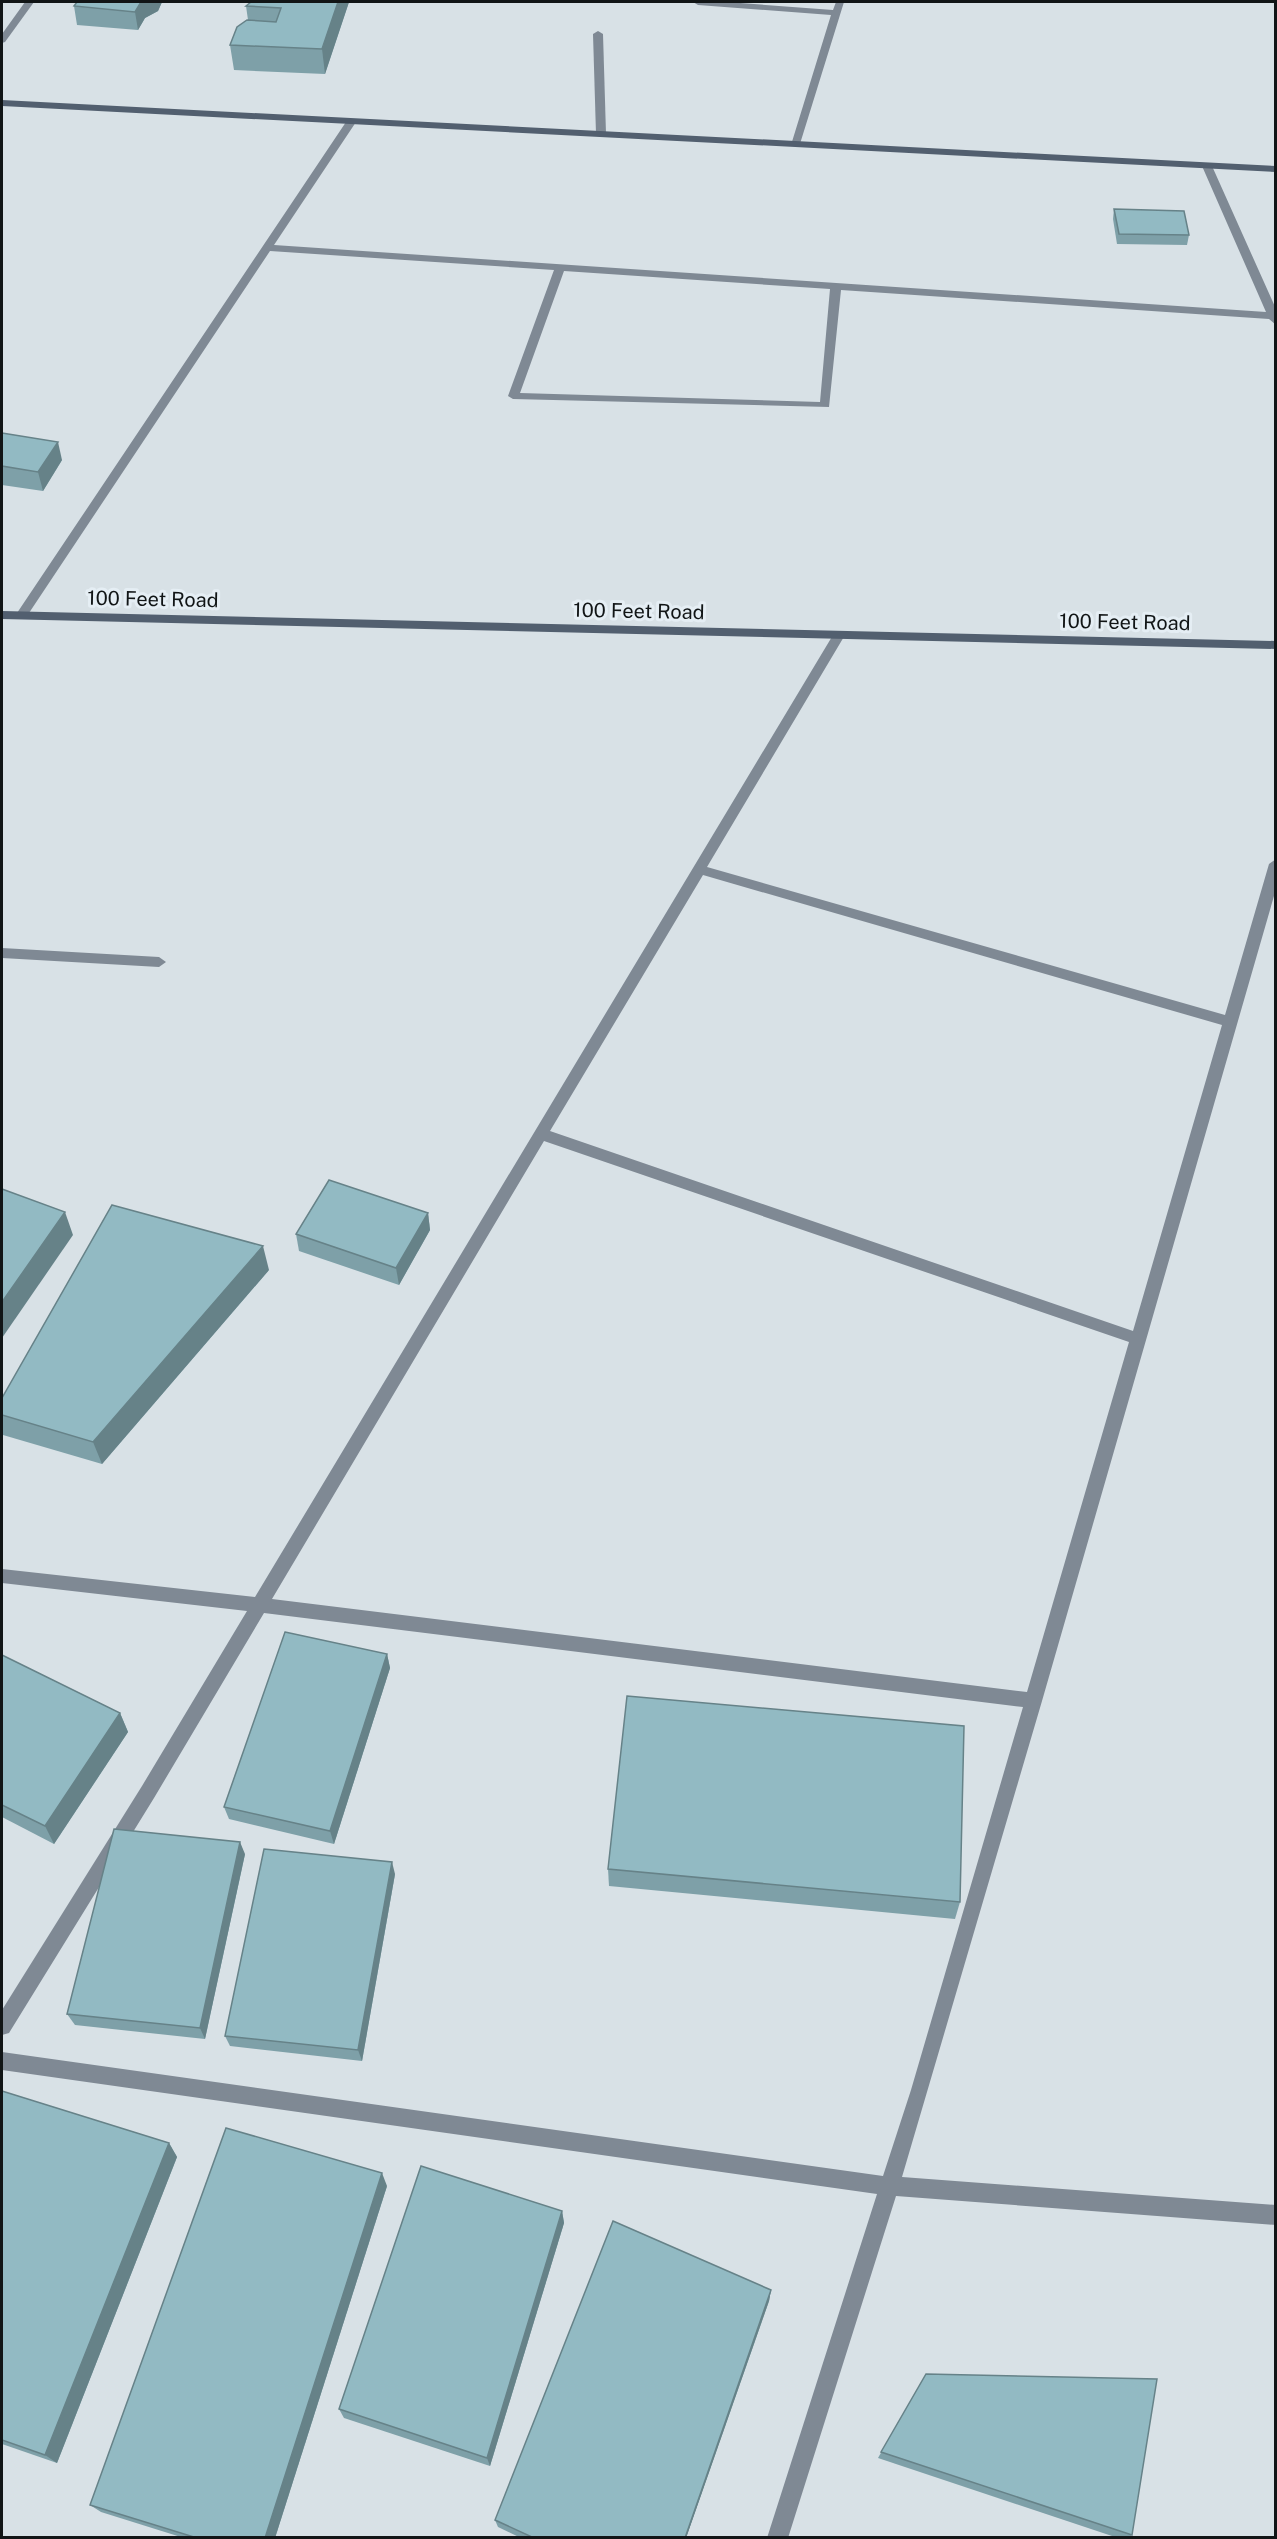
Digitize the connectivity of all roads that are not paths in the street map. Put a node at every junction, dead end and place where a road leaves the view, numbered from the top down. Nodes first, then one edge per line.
1 (29, 2) edge
2 (698, 2) edge
3 (840, 2) edge
4 (837, 13) junction
5 (598, 34) dead end
6 (2, 40) edge
7 (2, 103) edge
8 (351, 122) junction
9 (601, 134) junction
10 (795, 145) junction
11 (1207, 166) junction
12 (1275, 169) edge
13 (267, 248) junction
14 (560, 267) junction
15 (836, 285) junction
16 (1274, 319) edge
17 (2, 615) edge
18 (21, 616) junction
19 (839, 635) junction
20 (1275, 645) edge
21 (1275, 864) edge
22 (699, 868) junction
23 (2, 953) edge
24 (159, 962) dead end
25 (1230, 1022) junction
26 (541, 1134) junction
27 (1138, 1339) junction
28 (2, 1576) edge
29 (259, 1605) junction
30 (1034, 1701) junction
31 (2, 2026) edge
32 (2, 2061) edge
33 (889, 2186) junction
34 (1275, 2215) edge
35 (777, 2538) edge

1 - 6 street
2 - 4 street
3 - 4 street
4 - 10 street
5 - 9 street
7 - 8 street
8 - 9 street
8 - 13 street
9 - 10 street
10 - 11 street
11 - 12 street
11 - 16 street
13 - 14 street
13 - 18 street
14 - 15 street
14 - 15 street
15 - 16 street
17 - 18 street, 100 Feet Road
18 - 19 street, 100 Feet Road
19 - 20 street, 100 Feet Road
19 - 22 street
21 - 25 street
22 - 25 street
22 - 26 street
23 - 24 street
25 - 27 street
26 - 27 street
26 - 29 street
27 - 30 street
28 - 29 street
29 - 30 street
29 - 31 street
30 - 33 street
32 - 33 street
33 - 34 street
33 - 35 street

